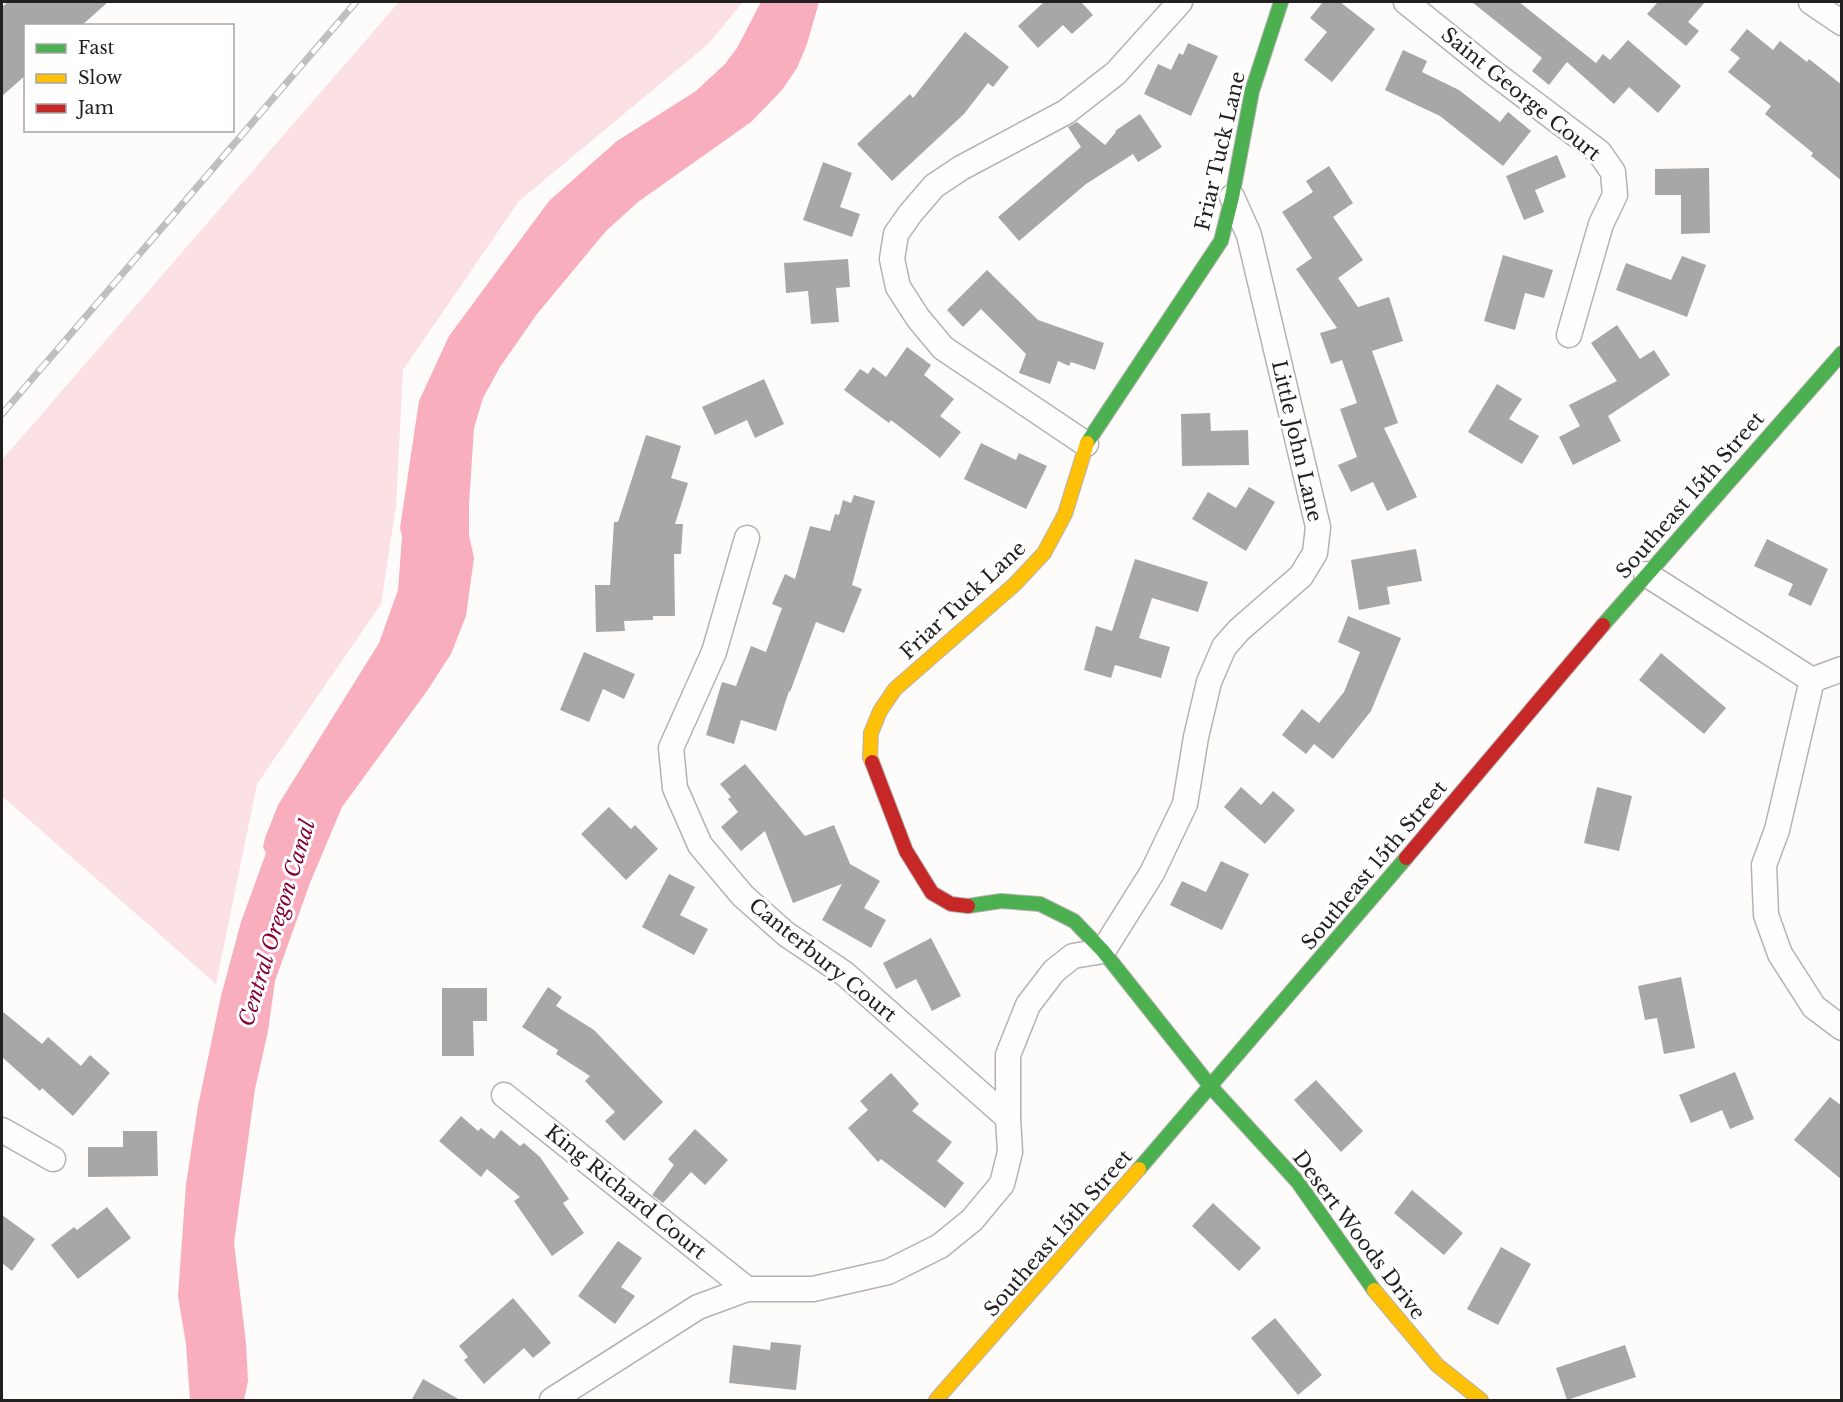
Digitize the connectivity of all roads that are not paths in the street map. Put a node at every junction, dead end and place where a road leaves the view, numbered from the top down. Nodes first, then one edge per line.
1 (1180, 2) edge
2 (1281, 2) edge
3 (1406, 2) edge
4 (1811, 2) edge
5 (1842, 23) edge
6 (1232, 197) junction
7 (1569, 335) dead end
8 (1842, 353) edge
9 (1086, 444) junction
10 (747, 538) dead end
11 (1646, 574) junction
12 (1842, 669) edge
13 (1812, 680) junction
14 (1103, 951) junction
15 (1842, 1028) edge
16 (1211, 1087) junction
17 (504, 1095) dead end
18 (1008, 1118) junction
19 (2, 1130) edge
20 (53, 1159) dead end
21 (747, 1289) junction
22 (552, 1401) edge
23 (936, 1401) edge
24 (1481, 1401) edge

1 - 9 street
2 - 6 street, Friar Tuck Lane
3 - 7 street, Saint George Court
4 - 5 street
6 - 9 street, Friar Tuck Lane
6 - 14 street, Little John Lane
8 - 11 street, Southeast 15th Street
9 - 14 street, Friar Tuck Lane
10 - 18 street, Canterbury Court
11 - 13 street
11 - 16 street, Southeast 15th Street
12 - 13 street
13 - 15 street
14 - 16 street, Friar Tuck Lane
14 - 18 street
16 - 23 street, Southeast 15th Street
16 - 24 street, Desert Woods Drive
17 - 21 street, King Richard Court
18 - 21 street
19 - 20 street
21 - 22 street

